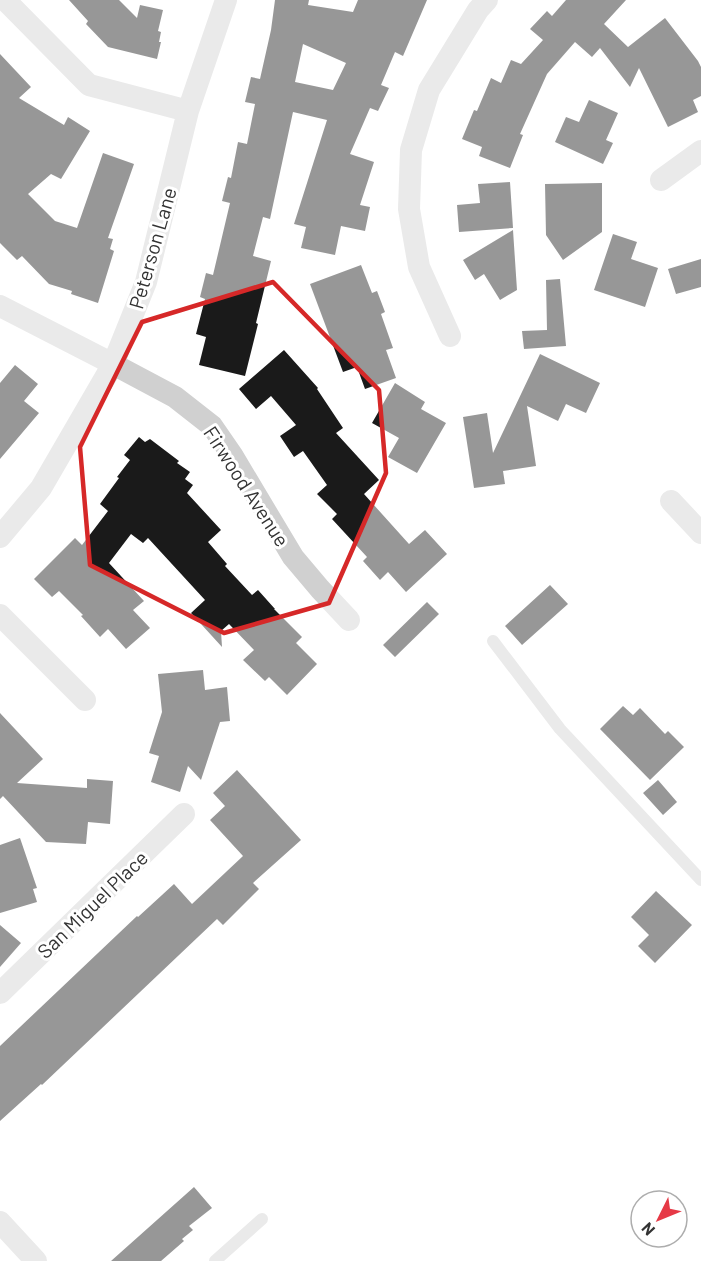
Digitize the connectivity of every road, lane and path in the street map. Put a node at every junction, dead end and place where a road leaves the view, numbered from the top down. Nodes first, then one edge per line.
1 (5, 0) edge
2 (226, 0) edge
3 (488, 0) edge
4 (188, 111) junction
5 (701, 151) edge
6 (661, 180) dead end
7 (0, 306) edge
8 (450, 336) dead end
9 (113, 363) junction
10 (671, 501) dead end
11 (701, 533) edge
12 (0, 537) edge
13 (0, 615) edge
14 (349, 620) dead end
15 (494, 641) dead end
16 (85, 700) dead end
17 (184, 814) dead end
18 (701, 880) edge
19 (0, 993) edge
20 (262, 1219) dead end
21 (0, 1222) edge
22 (36, 1261) edge
23 (215, 1261) edge

1 - 4 street
2 - 4 street, Peterson Lane
3 - 8 street
4 - 9 street, Peterson Lane
5 - 6 street
7 - 9 street, Firwood Avenue
9 - 12 street, Peterson Lane
9 - 14 street, Firwood Avenue
10 - 11 street
13 - 16 street
15 - 18 lane
17 - 19 street, San Miguel Place
20 - 23 lane
21 - 22 street

